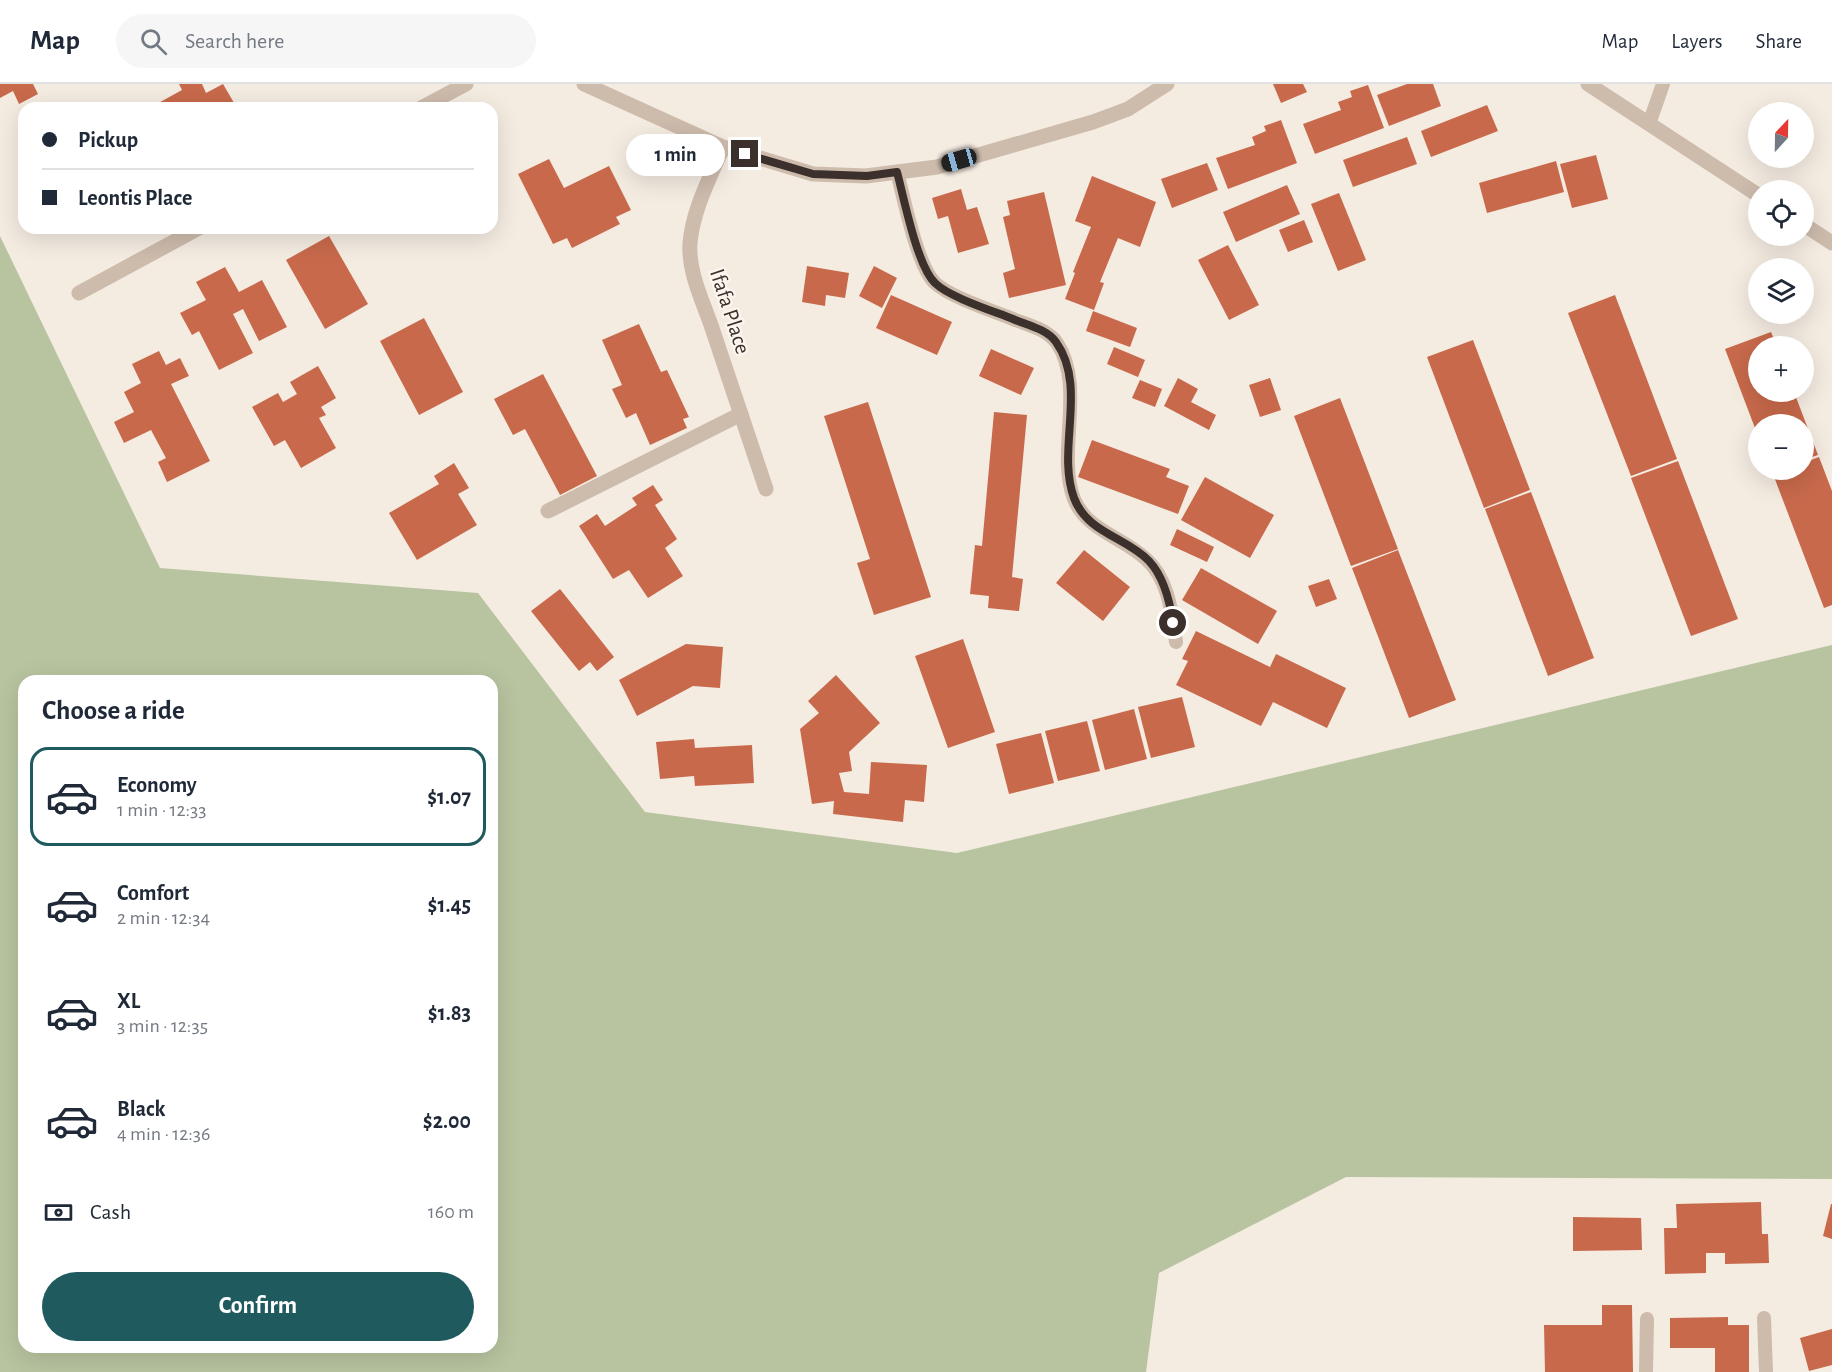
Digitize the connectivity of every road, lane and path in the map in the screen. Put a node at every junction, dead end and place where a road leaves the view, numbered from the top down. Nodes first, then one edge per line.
1 (466, 84) edge
2 (584, 84) edge
3 (1167, 84) edge
4 (1588, 84) edge
5 (1663, 84) edge
6 (432, 102) edge
7 (1650, 124) junction
8 (723, 147) junction
9 (897, 172) junction
10 (1748, 188) edge
11 (1814, 231) edge
12 (188, 234) edge
13 (1832, 243) edge
14 (79, 293) dead end
15 (741, 414) junction
16 (766, 489) dead end
17 (548, 511) dead end
18 (1176, 642) dead end
19 (1764, 1318) dead end
20 (1647, 1319) dead end
21 (1646, 1372) edge
22 (1766, 1372) edge

1 - 6 street
2 - 8 street
3 - 9 street
4 - 7 street
5 - 7 lane
7 - 10 street
8 - 9 street
8 - 15 street, Ifafa Place
9 - 18 lane
11 - 13 street
12 - 14 street
15 - 16 street, Ifafa Place
15 - 17 street
19 - 22 lane
20 - 21 lane

